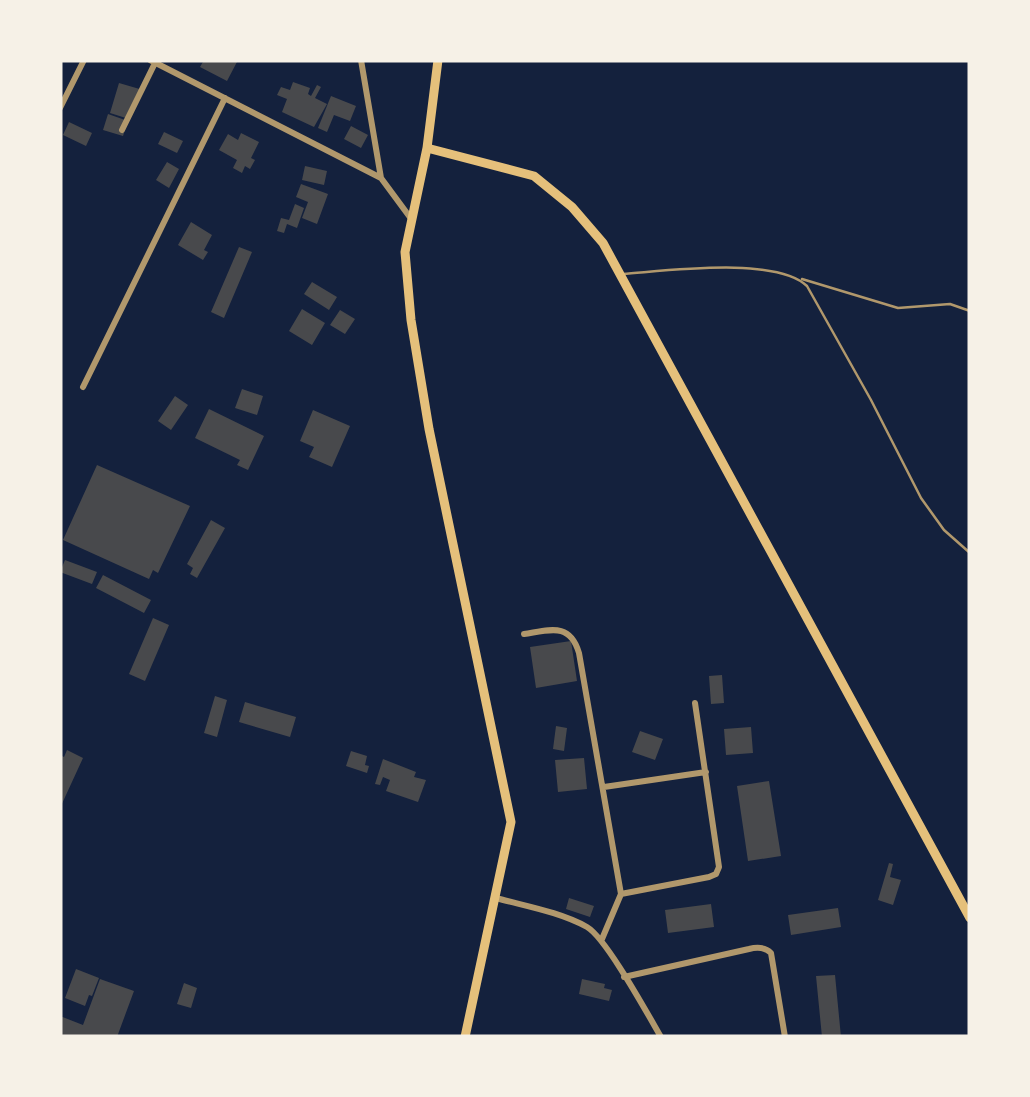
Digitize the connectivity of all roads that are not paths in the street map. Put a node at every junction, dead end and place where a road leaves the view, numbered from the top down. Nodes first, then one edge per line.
1 (84, 60) edge
2 (361, 60) edge
3 (438, 60) edge
4 (153, 61) edge
5 (224, 98) junction
6 (60, 108) edge
7 (122, 130) dead end
8 (427, 148) junction
9 (382, 178) junction
10 (412, 220) junction
11 (620, 274) junction
12 (798, 278) junction
13 (970, 311) edge
14 (83, 387) dead end
15 (970, 554) edge
16 (524, 634) dead end
17 (695, 703) dead end
18 (706, 772) junction
19 (604, 787) junction
20 (621, 894) junction
21 (496, 898) junction
22 (970, 918) edge
23 (602, 939) junction
24 (624, 977) junction
25 (465, 1037) edge
26 (661, 1037) edge
27 (786, 1037) edge

1 - 6 street
2 - 9 street
3 - 8 main road
4 - 5 street
4 - 7 street
5 - 9 street
5 - 14 street
8 - 10 main road
8 - 11 main road
9 - 10 street
10 - 21 main road
11 - 12 lane
11 - 22 main road
12 - 13 lane
12 - 15 lane
16 - 19 street
17 - 18 street
18 - 19 street
18 - 20 street
19 - 20 street
20 - 23 street
21 - 23 street
21 - 25 main road
23 - 24 street
24 - 26 street
24 - 27 street

